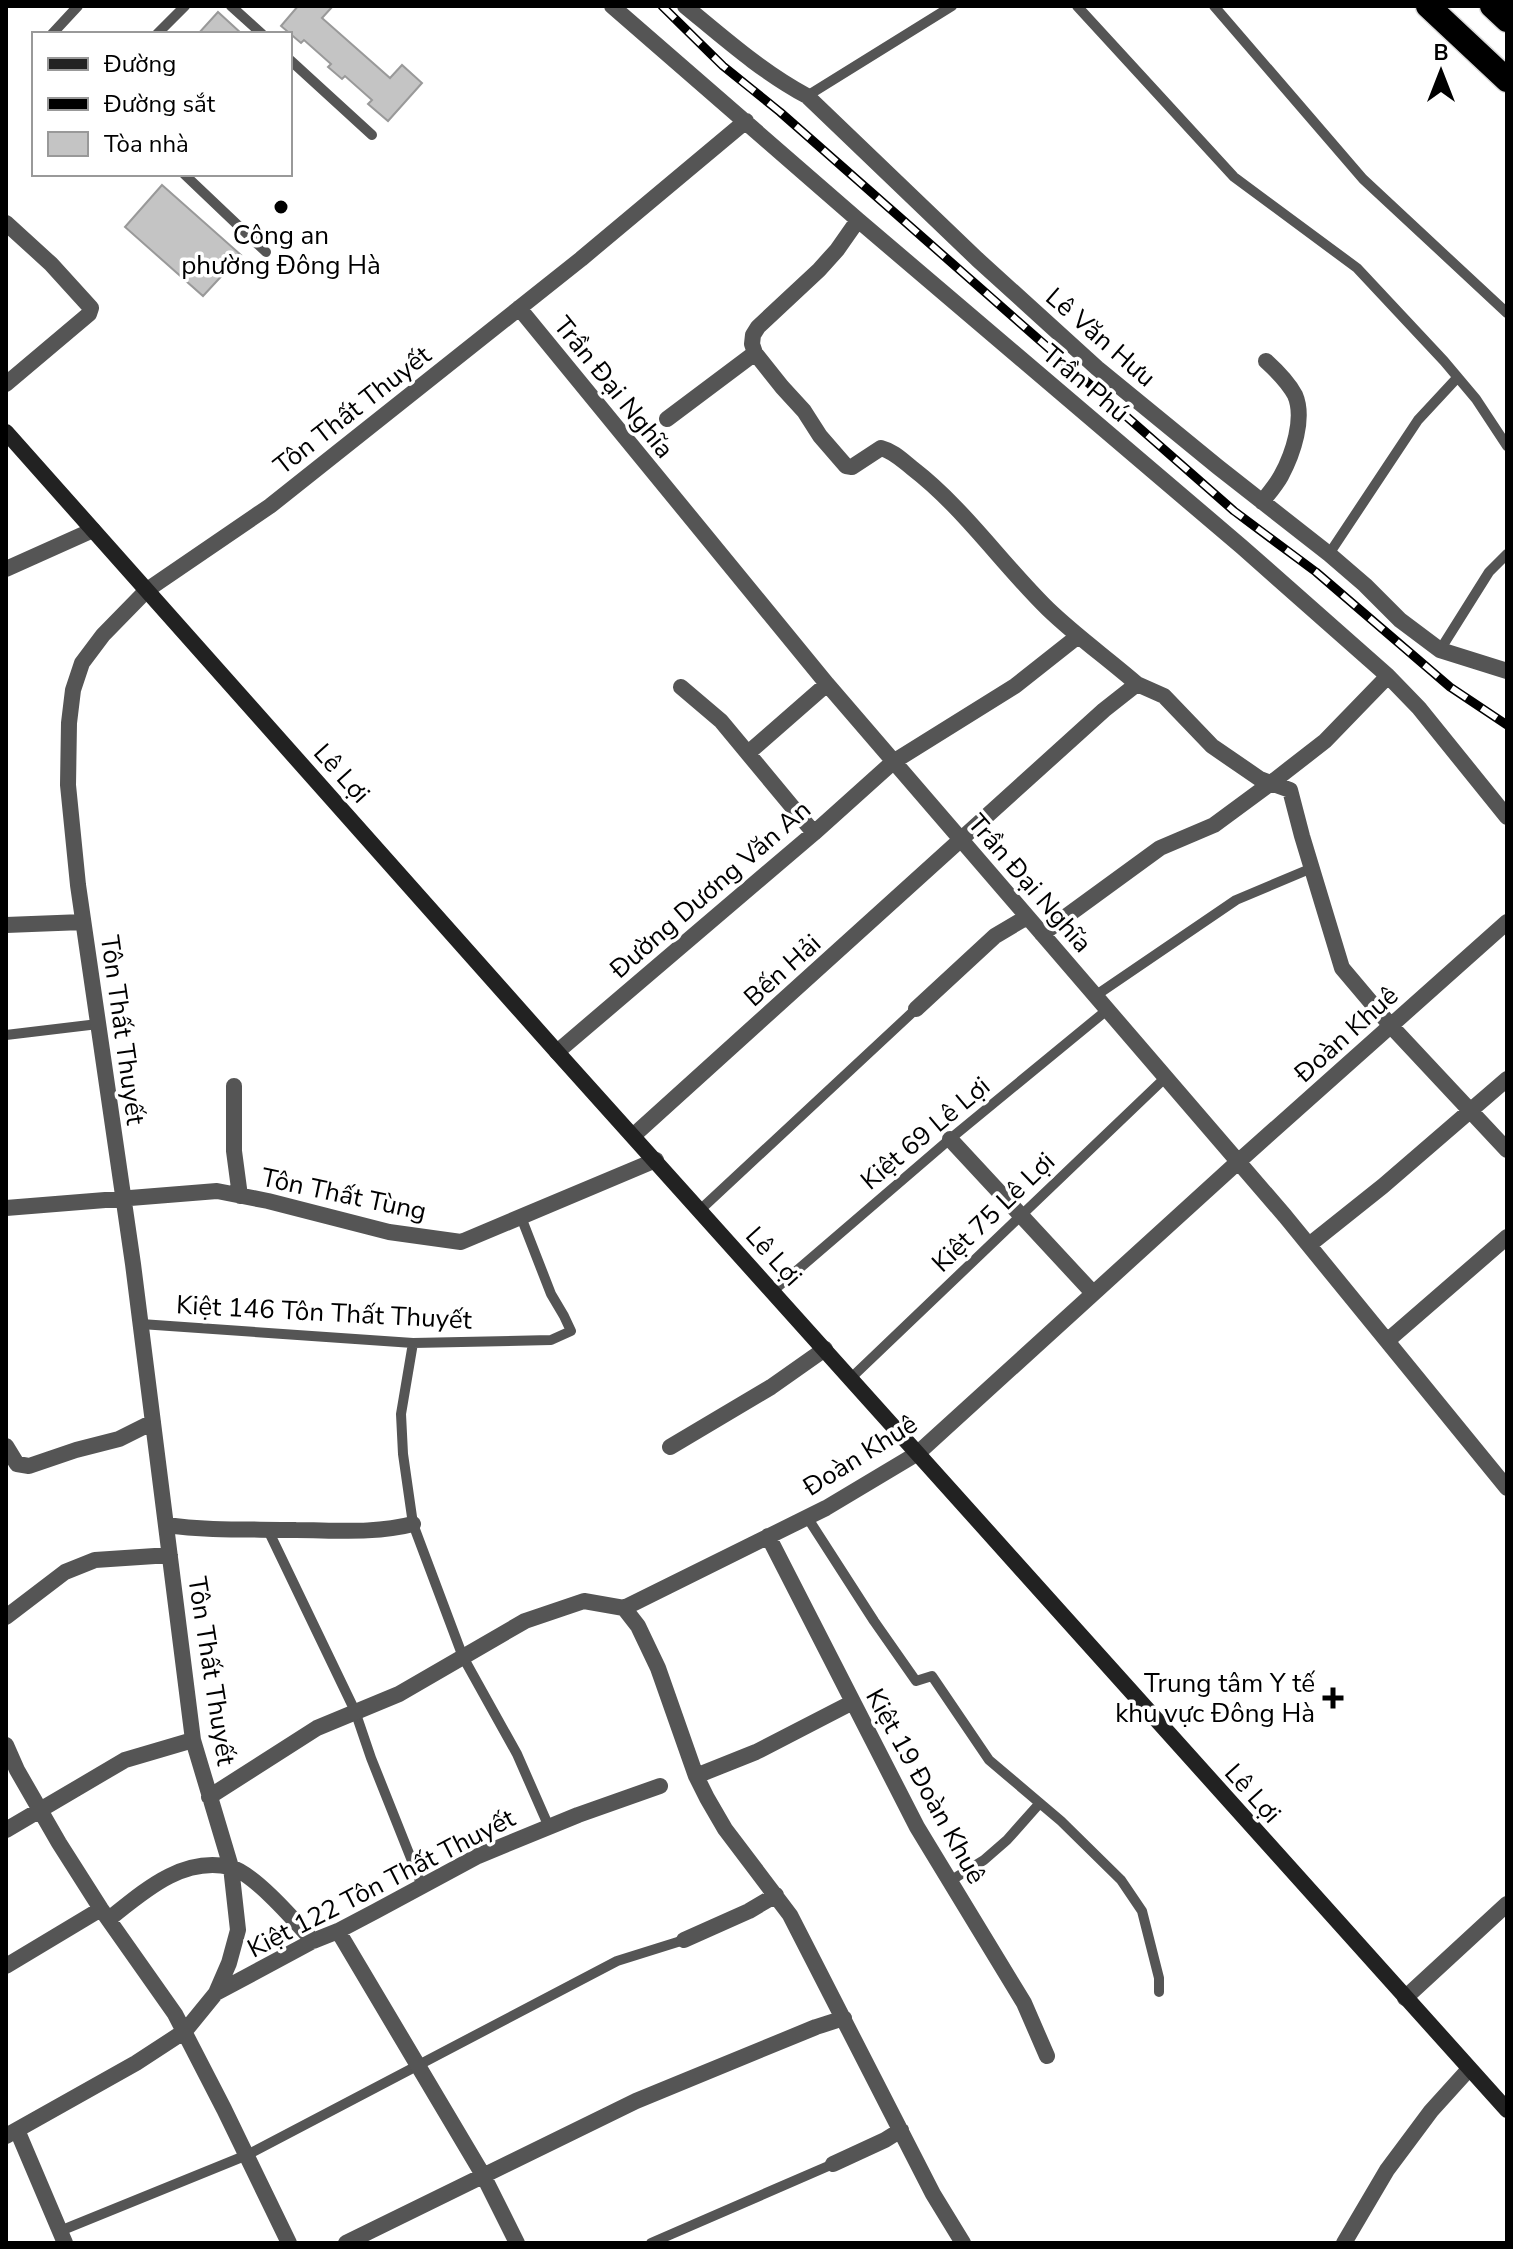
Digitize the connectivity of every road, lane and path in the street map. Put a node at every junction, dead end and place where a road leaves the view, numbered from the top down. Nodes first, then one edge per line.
1 (78, 6) edge
2 (185, 6) edge
3 (231, 6) edge
4 (612, 6) edge
5 (685, 6) edge
6 (952, 6) edge
7 (1077, 6) edge
8 (1214, 6) edge
9 (1428, 6) edge
10 (1492, 6) edge
11 (1507, 20) edge
12 (54, 32) edge
13 (159, 32) edge
14 (260, 32) edge
15 (292, 62) edge
16 (1507, 80) edge
17 (807, 96) junction
18 (746, 121) junction
19 (372, 135) dead end
20 (186, 176) edge
21 (858, 220) junction
22 (6, 223) edge
23 (266, 252) dead end
24 (519, 308) junction
25 (1507, 313) edge
26 (755, 353) junction
27 (1266, 361) dead end
28 (1457, 378) junction
29 (6, 384) edge
30 (667, 419) dead end
31 (6, 432) edge
32 (1507, 446) edge
33 (1262, 502) junction
34 (93, 530) junction
35 (1329, 554) junction
36 (1507, 554) edge
37 (6, 569) edge
38 (147, 590) junction
39 (1077, 637) junction
40 (1440, 650) junction
41 (1507, 671) edge
42 (1388, 676) junction
43 (827, 684) junction
44 (1137, 684) junction
45 (681, 687) dead end
46 (748, 753) junction
47 (893, 762) junction
48 (1271, 783) junction
49 (1507, 817) edge
50 (814, 833) junction
51 (961, 841) junction
52 (1312, 868) junction
53 (1027, 917) junction
54 (83, 922) junction
55 (1507, 922) edge
56 (6, 925) edge
57 (1042, 934) junction
58 (1095, 996) junction
59 (916, 1009) joint
60 (1107, 1010) junction
61 (98, 1024) junction
62 (1391, 1026) junction
63 (6, 1035) edge
64 (557, 1052) junction
65 (1166, 1077) junction
66 (1507, 1079) edge
67 (234, 1086) dead end
68 (1470, 1112) junction
69 (634, 1135) junction
70 (950, 1139) junction
71 (1507, 1150) edge
72 (656, 1160) junction
73 (1239, 1161) junction
74 (240, 1196) junction
75 (124, 1199) junction
76 (6, 1208) edge
77 (700, 1210) junction
78 (521, 1217) junction
79 (1021, 1217) junction
80 (1507, 1237) edge
81 (1309, 1245) junction
82 (773, 1291) junction
83 (1093, 1293) junction
84 (141, 1324) junction
85 (1387, 1341) junction
86 (413, 1343) junction
87 (825, 1349) junction
88 (851, 1378) junction
89 (153, 1422) junction
90 (6, 1446) edge
91 (670, 1447) dead end
92 (918, 1453) junction
93 (1507, 1488) edge
94 (807, 1517) junction
95 (413, 1524) junction
96 (166, 1525) junction
97 (268, 1530) junction
98 (768, 1536) junction
99 (170, 1555) junction
100 (624, 1608) junction
101 (6, 1617) edge
102 (463, 1657) junction
103 (853, 1702) junction
104 (355, 1711) junction
105 (193, 1740) junction
106 (6, 1745) edge
107 (696, 1776) junction
108 (660, 1786) dead end
109 (209, 1797) junction
110 (1039, 1804) junction
111 (40, 1810) junction
112 (549, 1827) junction
113 (6, 1830) edge
114 (231, 1867) junction
115 (950, 1881) junction
116 (422, 1886) junction
117 (776, 1895) junction
118 (1507, 1904) edge
119 (105, 1914) junction
120 (338, 1931) junction
121 (684, 1940) joint
122 (313, 1941) junction
123 (6, 1966) edge
124 (1159, 1992) dead end
125 (216, 1993) junction
126 (1405, 1998) junction
127 (844, 2018) junction
128 (185, 2031) junction
129 (1047, 2056) dead end
130 (417, 2064) junction
131 (1469, 2069) junction
132 (1507, 2110) edge
133 (901, 2130) junction
134 (11, 2133) edge
135 (247, 2155) junction
136 (833, 2164) joint
137 (483, 2175) junction
138 (62, 2237) edge
139 (289, 2243) edge
140 (346, 2243) edge
141 (517, 2243) edge
142 (651, 2243) edge
143 (963, 2243) edge
144 (1344, 2243) edge

1 - 12 lane
2 - 13 lane
3 - 14 lane
4 - 18 street, Trần Phú
5 - 17 street, Lê Văn Hưu
6 - 17 lane
7 - 28 lane
8 - 25 lane
9 - 16 highway
10 - 11 highway
15 - 19 lane
17 - 33 street, Lê Văn Hưu
18 - 21 street, Trần Phú
18 - 24 street, Tôn Thất Thuyết
20 - 23 lane
21 - 26 street
21 - 42 street, Trần Phú
22 - 29 street
24 - 38 street, Tôn Thất Thuyết
24 - 43 street, Trần Đại Nghĩa
26 - 30 street
26 - 39 street
27 - 33 street
28 - 32 lane
28 - 35 lane
31 - 34 street, Lê Lợi
33 - 35 street, Lê Văn Hưu
34 - 37 street
34 - 38 street, Lê Lợi
35 - 40 street, Lê Văn Hưu
36 - 40 lane
38 - 54 street, Tôn Thất Thuyết
38 - 64 street, Lê Lợi
39 - 44 street
39 - 47 street, Đường Dương Văn An
40 - 41 street, Lê Văn Hưu
42 - 48 street
42 - 49 street, Trần Phú
43 - 46 street
43 - 47 street, Trần Đại Nghĩa
44 - 48 street
44 - 51 street, Bến Hải
45 - 46 street
46 - 50 street
47 - 50 street, Đường Dương Văn An
47 - 51 street, Trần Đại Nghĩa
48 - 52 street
48 - 57 street
50 - 64 street, Đường Dương Văn An
51 - 53 street, Trần Đại Nghĩa
51 - 69 street, Bến Hải
52 - 58 lane
52 - 62 street
53 - 57 street, Trần Đại Nghĩa
53 - 59 street
54 - 56 street
54 - 61 street, Tôn Thất Thuyết
55 - 62 street, Đoàn Khuê
57 - 58 street, Trần Đại Nghĩa
58 - 60 street, Trần Đại Nghĩa
59 - 77 lane
60 - 65 street, Trần Đại Nghĩa
60 - 70 lane, Kiệt 69 Lê Lợi
61 - 63 lane
61 - 75 street, Tôn Thất Thuyết
62 - 68 street
62 - 73 street, Đoàn Khuê
64 - 69 street, Lê Lợi
65 - 73 street, Trần Đại Nghĩa
65 - 79 lane, Kiệt 75 Lê Lợi
66 - 68 street
67 - 74 street
68 - 71 street
68 - 81 street
69 - 72 street, Lê Lợi
70 - 79 street
70 - 82 lane, Kiệt 69 Lê Lợi
72 - 77 street, Lê Lợi
72 - 78 street, Tôn Thất Tùng
73 - 81 street, Trần Đại Nghĩa
73 - 83 street, Đoàn Khuê
74 - 75 street, Tôn Thất Tùng
74 - 78 street, Tôn Thất Tùng
75 - 76 street, Tôn Thất Tùng
75 - 84 street, Tôn Thất Thuyết
77 - 82 street, Lê Lợi
78 - 86 lane, Kiệt 146 Tôn Thất Thuyết
79 - 83 street
79 - 88 lane, Kiệt 75 Lê Lợi
80 - 85 street
81 - 85 street, Trần Đại Nghĩa
82 - 87 street, Lê Lợi
83 - 92 street, Đoàn Khuê
84 - 86 lane, Kiệt 146 Tôn Thất Thuyết
84 - 89 street, Tôn Thất Thuyết
85 - 93 street, Trần Đại Nghĩa
86 - 95 lane
87 - 88 street, Lê Lợi
87 - 91 street
88 - 92 street, Lê Lợi
89 - 90 street
89 - 96 street, Tôn Thất Thuyết
92 - 94 street, Đoàn Khuê
92 - 126 street, Lê Lợi
94 - 98 street, Đoàn Khuê
94 - 110 lane
95 - 97 street
95 - 102 lane
96 - 97 street
96 - 99 street, Tôn Thất Thuyết
97 - 104 lane
98 - 100 street, Đoàn Khuê
98 - 103 street, Kiệt 19 Đoàn Khuê
99 - 101 street
99 - 105 street, Tôn Thất Thuyết
100 - 102 street
100 - 107 street
102 - 104 street
102 - 112 lane
103 - 107 street
103 - 115 street, Kiệt 19 Đoàn Khuê
104 - 109 street
104 - 116 lane
105 - 109 street, Tôn Thất Thuyết
105 - 111 street
106 - 111 street
107 - 117 street
108 - 112 street, Kiệt 122 Tôn Thất Thuyết
109 - 114 street, Tôn Thất Thuyết
110 - 115 lane
110 - 124 lane
111 - 113 street
111 - 119 street
112 - 116 street, Kiệt 122 Tôn Thất Thuyết
114 - 119 street
114 - 122 street
114 - 125 street, Tôn Thất Thuyết
115 - 129 street, Kiệt 19 Đoàn Khuê
116 - 120 street, Kiệt 122 Tôn Thất Thuyết
117 - 121 street
117 - 127 street
118 - 126 street
119 - 123 street
119 - 128 street
120 - 122 street, Kiệt 122 Tôn Thất Thuyết
120 - 130 street
121 - 130 lane
122 - 125 street, Kiệt 122 Tôn Thất Thuyết
125 - 128 street, Tôn Thất Thuyết
126 - 131 street, Lê Lợi
127 - 133 street
127 - 137 street
128 - 134 street, Tôn Thất Thuyết
128 - 135 street
130 - 135 lane
130 - 137 street
131 - 132 street, Lê Lợi
131 - 144 street
133 - 136 street
133 - 143 street
134 - 138 street
135 - 138 lane
135 - 139 street
136 - 142 lane
137 - 140 street
137 - 141 street

